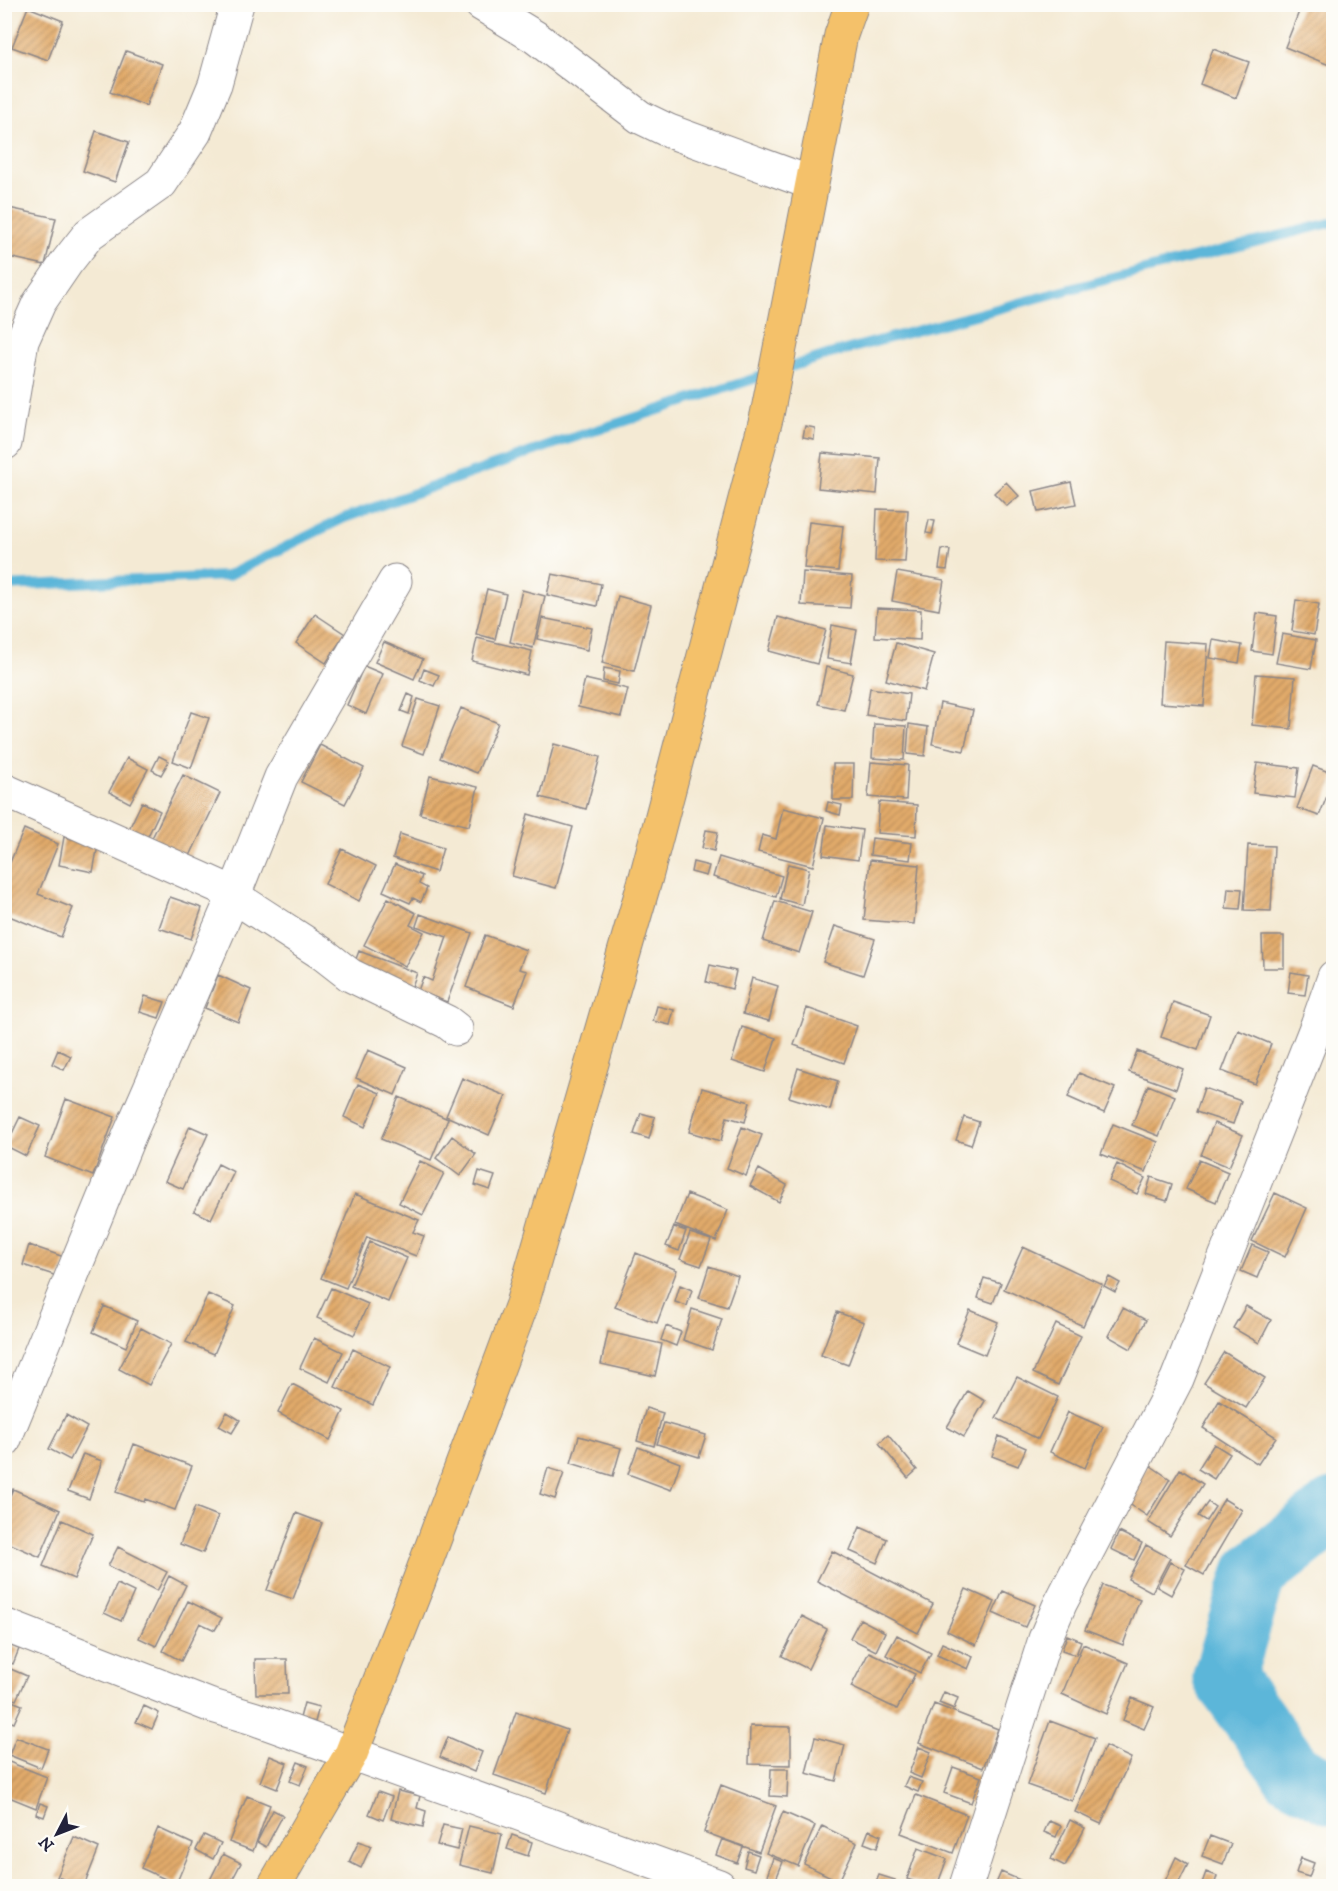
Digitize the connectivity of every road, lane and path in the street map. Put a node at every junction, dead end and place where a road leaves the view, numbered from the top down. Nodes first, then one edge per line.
1 (237, 4) edge
2 (481, 4) edge
3 (852, 4) edge
4 (811, 183) junction
5 (5, 442) edge
6 (395, 581) dead end
7 (4, 790) edge
8 (234, 895) junction
9 (1334, 977) edge
10 (456, 1029) dead end
11 (11, 1400) edge
12 (4, 1441) edge
13 (4, 1625) edge
14 (351, 1754) junction
15 (274, 1887) edge
16 (719, 1887) edge
17 (966, 1887) edge

1 - 5 street
2 - 4 street
3 - 4 main road
4 - 14 main road
6 - 8 street
7 - 8 street
8 - 10 street
8 - 11 street
9 - 17 street
11 - 12 street
13 - 14 street
14 - 15 main road
14 - 16 street

